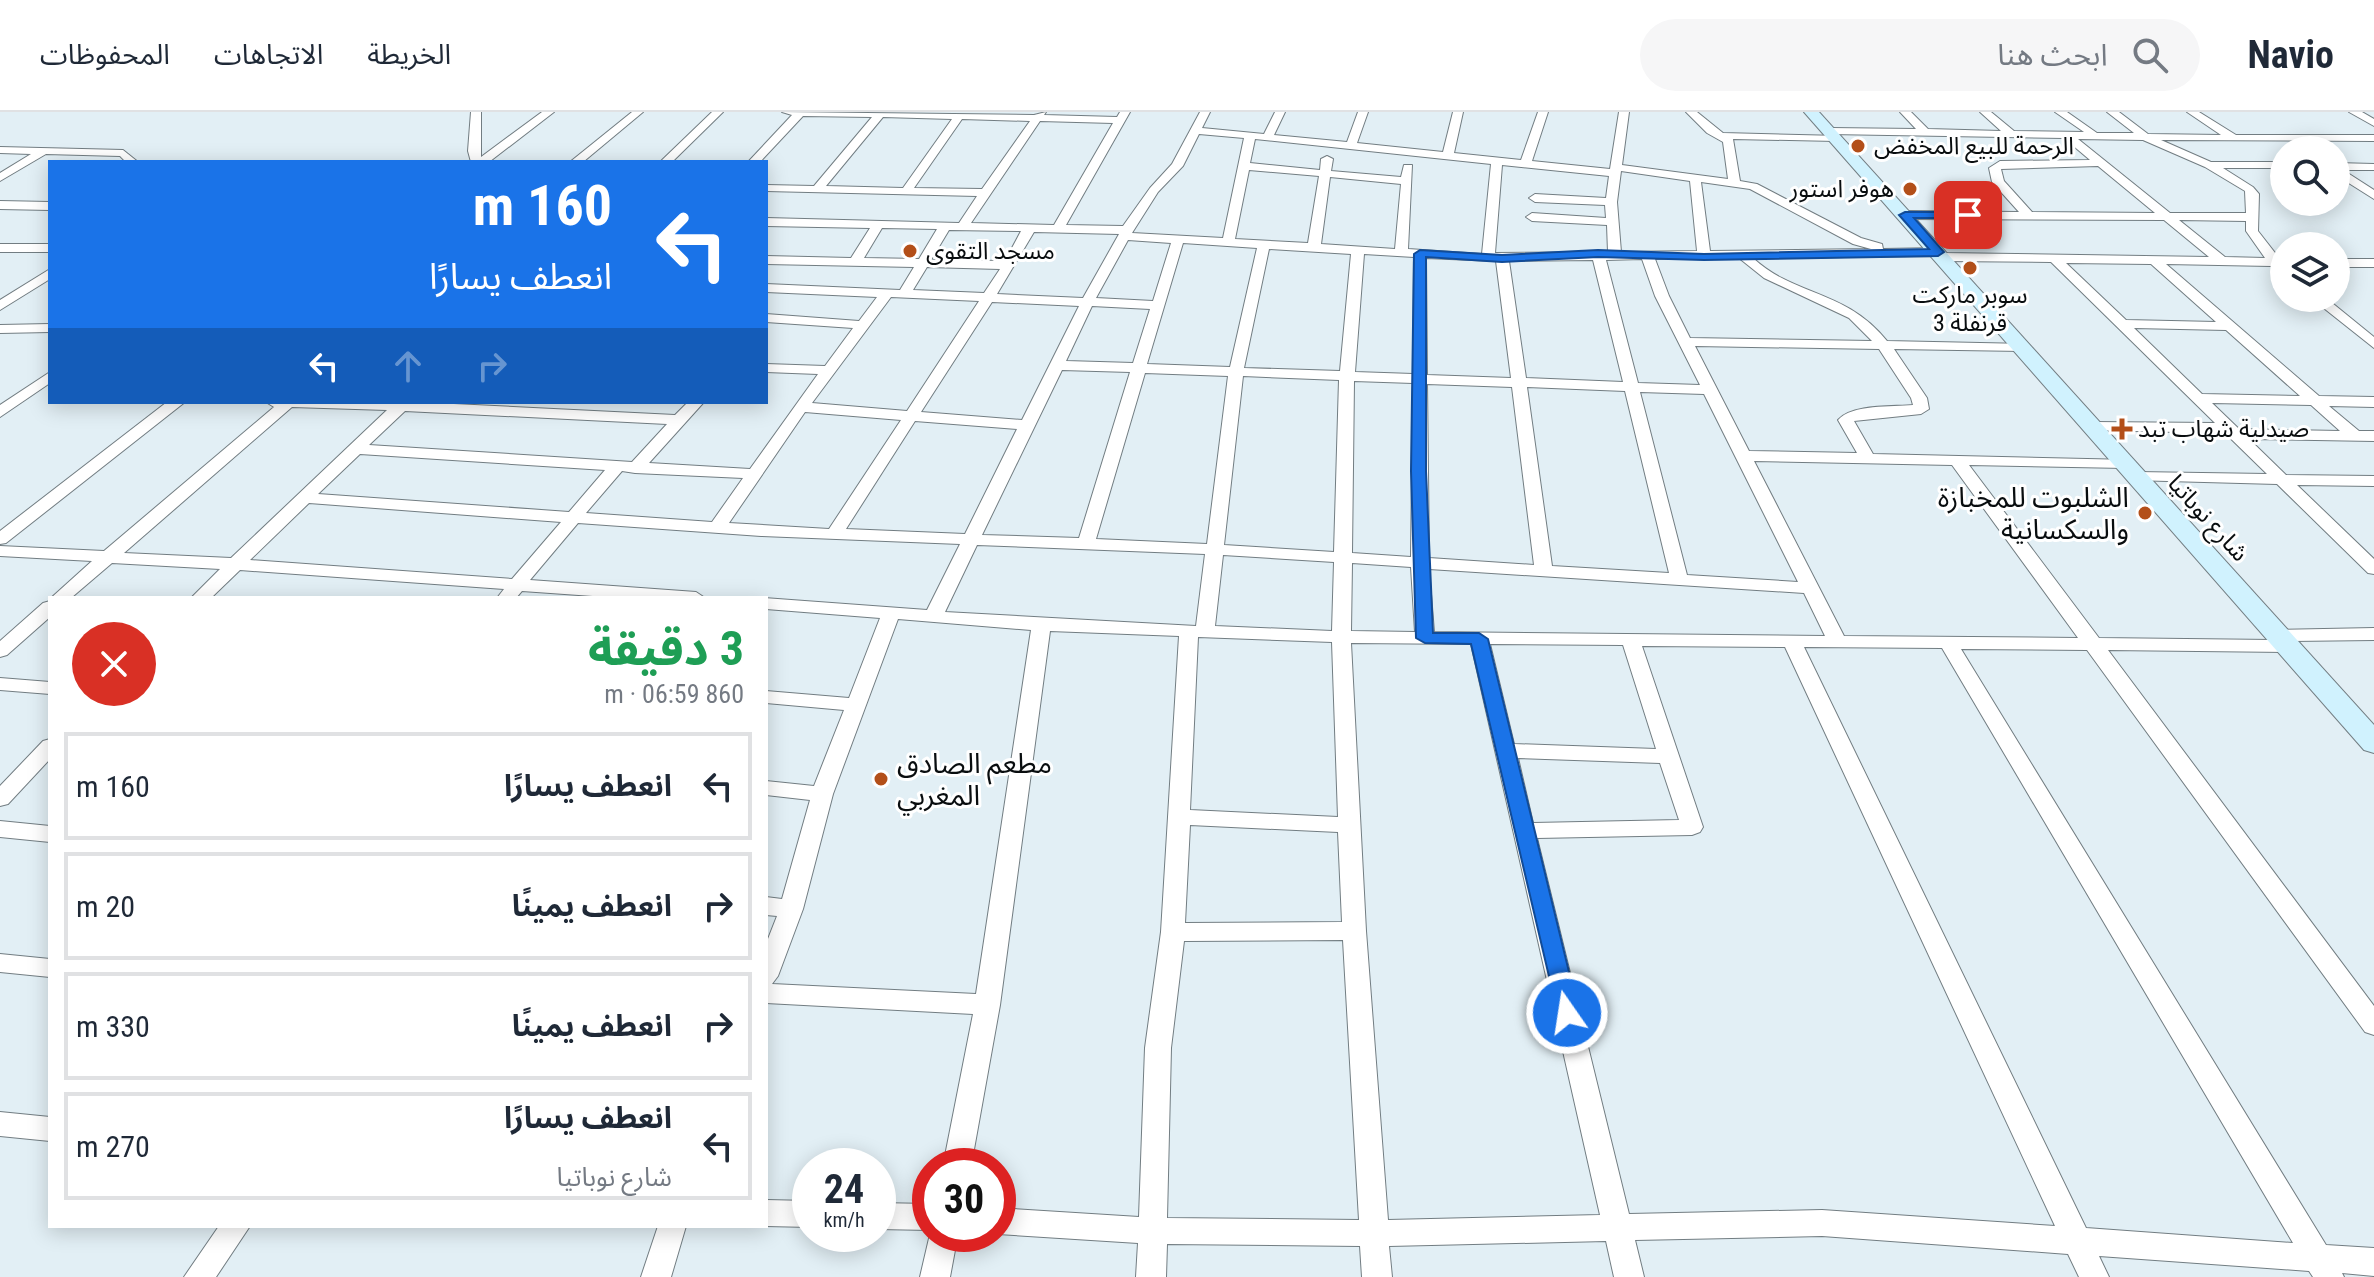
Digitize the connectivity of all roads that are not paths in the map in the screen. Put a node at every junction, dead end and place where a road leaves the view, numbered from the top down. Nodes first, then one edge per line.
1 (476, 112) edge
2 (549, 112) edge
3 (638, 112) edge
4 (718, 112) edge
5 (787, 112) edge
6 (801, 112) edge
7 (1205, 112) edge
8 (1280, 112) edge
9 (1363, 112) edge
10 (1458, 112) edge
11 (1543, 112) edge
12 (1624, 112) edge
13 (1691, 112) edge
14 (1811, 112) edge
15 (1905, 112) edge
16 (1985, 112) edge
17 (2060, 112) edge
18 (2112, 112) edge
19 (2192, 112) edge
20 (2354, 112) edge
21 (881, 113) edge
22 (961, 114) edge
23 (1039, 115) edge
24 (1123, 116) edge
25 (2374, 123) edge
26 (1195, 130) junction
27 (1925, 132) junction
28 (2010, 133) junction
29 (2064, 133) junction
30 (2092, 133) junction
31 (1833, 134) junction
32 (1250, 136) junction
33 (1721, 136) junction
34 (2270, 136) edge
35 (2232, 137) junction
36 (1267, 138) junction
37 (2147, 138) junction
38 (2350, 138) edge
39 (2370, 139) edge
40 (1330, 143) junction
41 (1351, 145) junction
42 (0, 150) edge
43 (45, 150) junction
44 (1410, 151) junction
45 (1448, 155) junction
46 (129, 160) edge
47 (479, 160) edge
48 (483, 160) edge
49 (578, 160) edge
50 (668, 160) edge
51 (756, 160) edge
52 (1497, 160) junction
53 (1526, 163) junction
54 (2102, 163) junction
55 (2209, 165) junction
56 (2270, 165) edge
57 (0, 166) edge
58 (19, 166) junction
59 (48, 166) edge
60 (1245, 166) junction
61 (2374, 167) edge
62 (2350, 168) edge
63 (1614, 170) junction
64 (1325, 172) junction
65 (1695, 176) junction
66 (0, 178) edge
67 (2350, 178) edge
68 (1407, 181) junction
69 (1734, 181) junction
70 (768, 188) edge
71 (817, 189) junction
72 (907, 190) junction
73 (987, 193) junction
74 (2374, 195) edge
75 (1535, 198) dead end
76 (1611, 202) junction
77 (0, 205) edge
78 (48, 206) edge
79 (855, 207) junction
80 (1905, 215) junction
81 (2028, 215) junction
82 (2166, 215) junction
83 (1532, 217) dead end
84 (2252, 217) junction
85 (768, 222) edge
86 (1611, 222) junction
87 (879, 224) junction
88 (945, 226) junction
89 (962, 227) junction
90 (1030, 227) junction
91 (1058, 228) junction
92 (1126, 233) junction
93 (1178, 239) junction
94 (1228, 242) junction
95 (1264, 244) junction
96 (1314, 247) junction
97 (0, 248) edge
98 (48, 248) edge
99 (1358, 249) junction
100 (1401, 252) junction
101 (1895, 253) junction
102 (2270, 253) edge
103 (1420, 254) junction
104 (1598, 254) junction
105 (1742, 254) junction
106 (1615, 255) junction
107 (1940, 255) junction
108 (1648, 257) junction
109 (1704, 257) junction
110 (1496, 258) junction
111 (2055, 259) junction
112 (768, 260) edge
113 (2154, 260) junction
114 (2222, 261) junction
115 (855, 262) junction
116 (923, 263) junction
117 (2350, 263) edge
118 (2374, 263) edge
119 (2270, 264) edge
120 (1009, 265) junction
121 (48, 274) edge
122 (0, 285) edge
123 (32, 285) junction
124 (48, 285) edge
125 (768, 288) edge
126 (887, 293) junction
127 (904, 294) junction
128 (987, 298) junction
129 (1088, 301) junction
130 (1159, 305) junction
131 (0, 306) edge
132 (2335, 312) edge
133 (768, 318) edge
134 (2122, 324) junction
135 (863, 325) junction
136 (2231, 326) junction
137 (48, 328) edge
138 (0, 329) edge
139 (1686, 342) junction
140 (2374, 344) edge
141 (1882, 345) junction
142 (2022, 347) junction
143 (1058, 365) junction
144 (768, 368) edge
145 (1140, 368) junction
146 (828, 370) junction
147 (1236, 372) junction
148 (1347, 376) junction
149 (48, 377) edge
150 (1418, 379) junction
151 (1519, 384) junction
152 (1630, 388) junction
153 (0, 390) edge
154 (1710, 390) junction
155 (28, 391) junction
156 (48, 392) edge
157 (2197, 398) junction
158 (2313, 401) junction
159 (2374, 402) edge
160 (174, 404) edge
161 (287, 404) edge
162 (403, 404) edge
163 (694, 404) edge
164 (520, 406) edge
165 (801, 407) junction
166 (0, 412) edge
167 (909, 415) junction
168 (679, 420) junction
169 (1028, 425) junction
170 (2093, 427) junction
171 (2231, 431) junction
172 (2355, 436) junction
173 (2374, 436) edge
174 (354, 449) junction
175 (1745, 456) junction
176 (1868, 458) junction
177 (1957, 460) junction
178 (616, 467) junction
179 (635, 468) junction
180 (2131, 470) junction
181 (754, 474) junction
182 (2278, 478) junction
183 (2374, 481) edge
184 (303, 498) junction
185 (573, 518) junction
186 (717, 528) junction
187 (834, 534) junction
188 (0, 539) edge
189 (971, 539) junction
190 (1086, 543) junction
191 (1212, 549) junction
192 (0, 551) edge
193 (106, 557) junction
194 (1345, 557) junction
195 (1420, 562) junction
196 (234, 564) junction
197 (2374, 569) edge
198 (1544, 570) junction
199 (1680, 581) junction
200 (1809, 588) junction
201 (512, 591) edge
202 (62, 596) edge
203 (202, 596) edge
204 (643, 596) edge
205 (768, 603) edge
206 (48, 609) edge
207 (891, 614) junction
208 (933, 617) junction
209 (1041, 625) junction
210 (1197, 632) junction
211 (2374, 634) edge
212 (1341, 637) junction
213 (1425, 638) junction
214 (1479, 639) junction
215 (2283, 641) junction
216 (1631, 642) junction
217 (1793, 644) junction
218 (1839, 644) junction
219 (1949, 644) junction
220 (2093, 644) junction
221 (0, 651) edge
222 (0, 684) edge
223 (48, 688) edge
224 (768, 697) edge
225 (855, 705) junction
226 (2374, 743) edge
227 (48, 748) edge
228 (1504, 751) junction
229 (1668, 756) junction
230 (768, 788) edge
231 (822, 794) junction
232 (0, 799) edge
233 (1179, 817) junction
234 (1350, 825) junction
235 (0, 829) edge
236 (1524, 831) junction
237 (48, 834) edge
238 (768, 906) edge
239 (791, 909) junction
240 (1354, 931) junction
241 (1173, 932) junction
242 (0, 963) edge
243 (48, 968) edge
244 (768, 971) edge
245 (768, 993) edge
246 (987, 1005) junction
247 (2374, 1025) edge
248 (0, 1124) edge
249 (48, 1129) edge
250 (960, 1148) edge
251 (768, 1213) edge
252 (792, 1214) edge
253 (1016, 1222) edge
254 (1618, 1225) junction
255 (235, 1228) edge
256 (671, 1228) edge
257 (1154, 1231) junction
258 (1373, 1233) junction
259 (2078, 1244) junction
260 (940, 1252) edge
261 (2374, 1262) edge
262 (2324, 1269) edge
263 (199, 1277) edge
264 (656, 1277) edge
265 (935, 1277) edge
266 (1151, 1277) edge
267 (1377, 1277) edge
268 (1629, 1277) edge
269 (2094, 1277) edge

1 - 47 street
2 - 48 street
3 - 49 street
4 - 50 street
5 - 6 street
6 - 21 street
6 - 51 street
7 - 26 street
8 - 36 street
9 - 41 street
10 - 45 street
11 - 53 street
12 - 63 street
13 - 33 street
14 - 31 street, شارع نوباتيا
15 - 27 street
16 - 28 street
17 - 30 street
18 - 37 street
19 - 35 street
20 - 25 street
21 - 22 street
21 - 71 street
22 - 23 street
22 - 72 street
23 - 24 street
23 - 73 street
24 - 91 street
26 - 32 street
26 - 92 street
27 - 28 street
27 - 31 street
28 - 29 street
29 - 30 street
29 - 54 street
30 - 37 street
31 - 33 street
31 - 80 street, شارع نوباتيا
32 - 36 street
32 - 60 street
33 - 69 street
34 - 35 street
35 - 37 street
36 - 40 street
37 - 55 street
38 - 39 street
40 - 41 street
40 - 64 street
41 - 44 street
42 - 43 street
43 - 46 street
43 - 58 street
44 - 45 street
44 - 68 street
45 - 52 street
52 - 53 street
52 - 110 street
53 - 63 street
54 - 81 street
54 - 82 street
55 - 56 street
55 - 84 street
57 - 58 street
58 - 59 street
58 - 66 street
60 - 64 street
60 - 94 street
61 - 62 street
63 - 65 street
63 - 76 street
64 - 68 street
64 - 96 street
65 - 69 street
65 - 109 street
67 - 74 street
68 - 100 street
69 - 101 street
70 - 71 street
71 - 79 street
72 - 73 street
72 - 79 street
73 - 89 street
75 - 76 street
76 - 86 street
77 - 78 street
79 - 85 street
79 - 87 street
80 - 81 street
80 - 107 street, شارع نوباتيا
81 - 82 street
82 - 84 street
82 - 114 street
83 - 86 street
84 - 102 street
86 - 106 street
87 - 88 street
87 - 115 street
88 - 89 street
88 - 116 street
89 - 90 street
90 - 91 street
90 - 120 street
91 - 92 street
92 - 93 street
92 - 129 street
93 - 94 street
93 - 130 street
94 - 95 street
95 - 96 street
95 - 147 street
96 - 99 street
97 - 98 street
99 - 100 street
99 - 148 street
100 - 103 street
101 - 105 street
101 - 107 street
103 - 110 street
103 - 150 street
104 - 106 street
104 - 110 street
104 - 152 street
105 - 109 street
105 - 141 street
106 - 108 street
107 - 111 street
107 - 142 street, شارع نوباتيا
108 - 109 street
108 - 139 street
110 - 151 street
111 - 113 street
111 - 134 street
112 - 115 street
113 - 114 street
113 - 136 street
114 - 119 street
115 - 116 street
116 - 120 street
116 - 127 street
117 - 118 street
120 - 128 street
121 - 123 street
122 - 123 street
123 - 124 street
123 - 131 street
125 - 126 street
126 - 127 street
126 - 135 street
127 - 128 street
128 - 129 street
128 - 167 street
129 - 130 street
129 - 143 street
130 - 145 street
132 - 140 street
133 - 135 street
134 - 136 street
134 - 157 street
135 - 146 street
136 - 158 street
137 - 138 street
139 - 141 street
139 - 154 street
141 - 142 street
141 - 176 street
142 - 170 street, شارع نوباتيا
143 - 145 street
143 - 169 street
144 - 146 street
145 - 147 street
145 - 190 street
146 - 165 street
147 - 148 street
147 - 191 street
148 - 150 street
148 - 194 street
149 - 155 street
150 - 151 street
150 - 195 street
151 - 152 street
151 - 198 street
152 - 154 street
152 - 199 street
153 - 155 street
154 - 175 street
155 - 156 street
155 - 166 street
157 - 158 street
157 - 171 street
158 - 159 street
158 - 172 street
160 - 188 street
161 - 193 street
162 - 164 street
162 - 174 street
163 - 168 street
164 - 168 street
165 - 167 street
165 - 181 street
167 - 169 street
167 - 187 street
168 - 179 street
169 - 189 street
170 - 171 street
170 - 180 street, شارع نوباتيا
171 - 172 street
171 - 182 street
172 - 173 street
174 - 178 street
174 - 184 street
175 - 176 street
175 - 200 street
176 - 177 street
177 - 180 street
177 - 220 street
178 - 179 street
178 - 185 street
179 - 181 street
180 - 182 street
180 - 215 street, شارع نوباتيا
181 - 186 street
182 - 183 street
182 - 197 street
184 - 185 street
184 - 196 street
185 - 186 street
185 - 201 street
186 - 187 street
187 - 189 street
189 - 190 street
189 - 208 street
190 - 191 street
191 - 194 street
191 - 210 street
192 - 193 street
193 - 196 street
193 - 202 street
194 - 195 street
194 - 212 street
195 - 198 street
195 - 213 street
196 - 201 street
196 - 203 street
198 - 199 street
199 - 200 street
200 - 218 street
201 - 204 street
205 - 207 street
206 - 221 street
207 - 208 street
207 - 225 street
208 - 209 street
209 - 210 street
209 - 246 street
210 - 212 street
210 - 233 street
211 - 215 street
212 - 213 street
212 - 234 street
213 - 214 street
214 - 216 street
214 - 228 street
215 - 220 street
215 - 226 street, شارع نوباتيا
216 - 217 street
216 - 229 street
217 - 218 street
217 - 259 street
218 - 219 street
219 - 220 street
219 - 262 street
220 - 247 street
222 - 223 street
224 - 225 street
225 - 231 street
227 - 232 street
228 - 229 street
228 - 236 street
229 - 236 street
230 - 231 street
231 - 239 street
233 - 234 street
233 - 241 street
234 - 240 street
235 - 237 street
236 - 254 street
238 - 239 street
239 - 244 street
240 - 241 street
240 - 258 street
241 - 257 street
242 - 243 street
245 - 246 street
246 - 250 street
248 - 249 street
251 - 252 street
253 - 257 street
254 - 258 street
254 - 259 street
254 - 268 street
255 - 263 street
256 - 264 street
257 - 258 street
257 - 266 street
258 - 267 street
259 - 262 street
259 - 269 street
260 - 265 street
261 - 262 street

